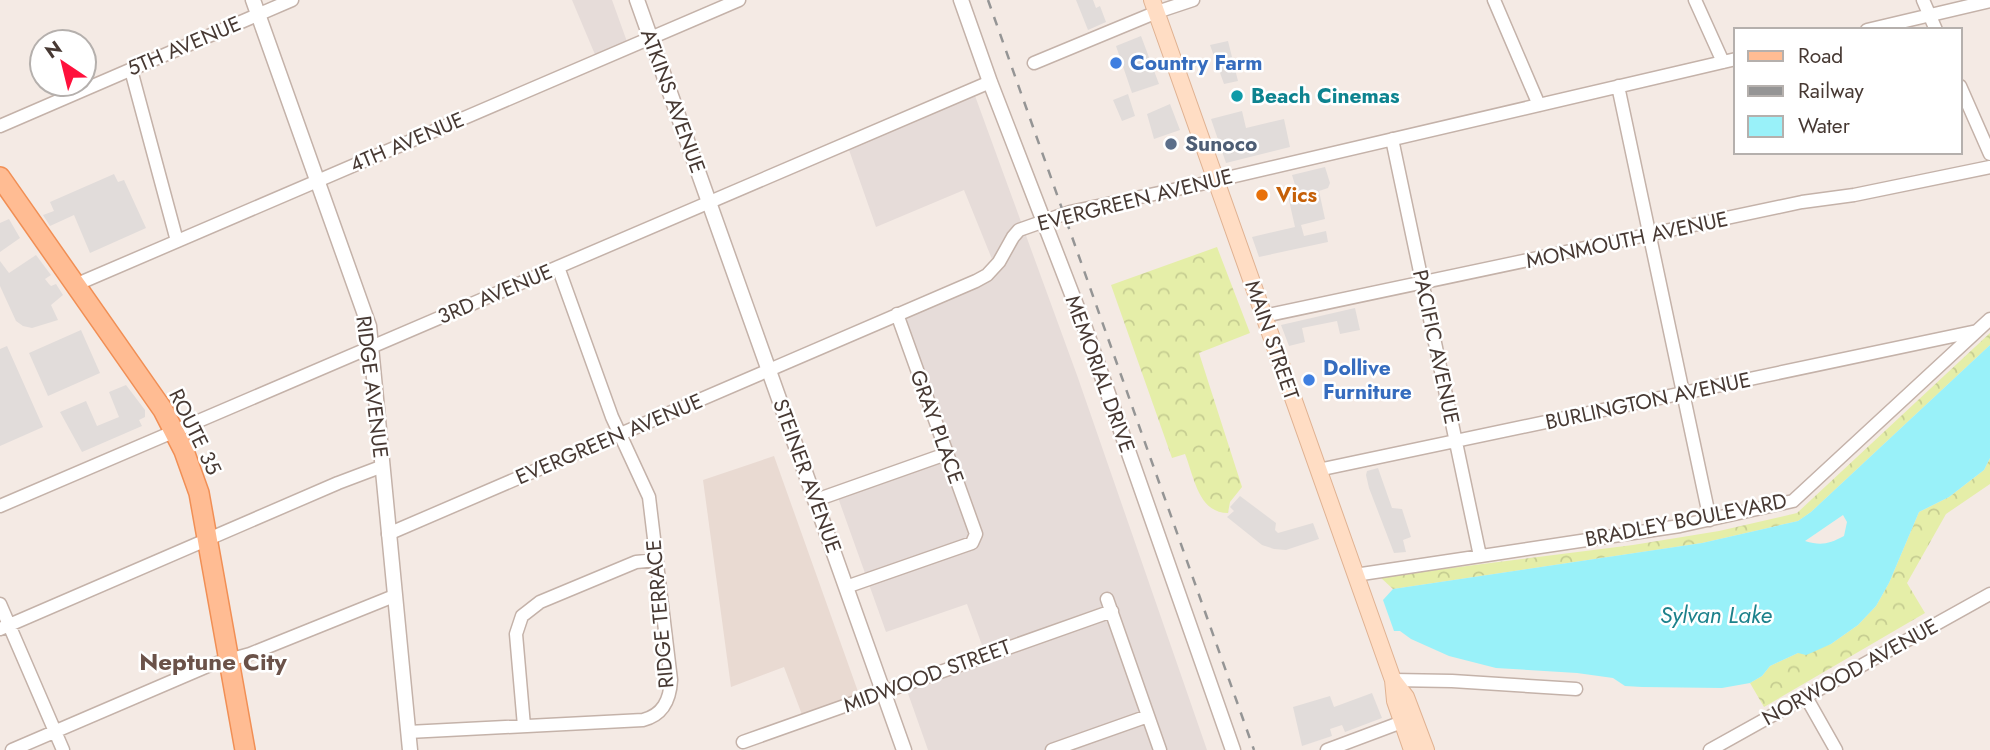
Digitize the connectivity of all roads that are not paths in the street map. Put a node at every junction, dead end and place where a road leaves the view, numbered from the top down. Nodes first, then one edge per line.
1 (253, 0) edge
2 (292, 0) edge
3 (638, 0) edge
4 (739, 0) edge
5 (961, 0) edge
6 (1193, 0) edge
7 (1494, 0) edge
8 (1695, 0) edge
9 (1923, 0) edge
10 (1990, 1) edge
11 (1154, 6) edge
12 (258, 15) junction
13 (1930, 15) junction
14 (1875, 28) edge
15 (1935, 28) edge
16 (651, 37) junction
17 (1730, 61) edge
18 (1034, 63) dead end
19 (131, 70) junction
20 (990, 82) junction
21 (1618, 86) junction
22 (1962, 91) edge
23 (1539, 105) junction
24 (0, 126) edge
25 (1392, 139) junction
26 (1990, 154) edge
27 (1990, 167) edge
28 (0, 177) edge
29 (1216, 180) junction
30 (317, 181) junction
31 (709, 202) junction
32 (1043, 220) junction
33 (1649, 235) junction
34 (177, 241) junction
35 (558, 267) junction
36 (1423, 283) junction
37 (75, 285) junction
38 (897, 314) junction
39 (1264, 316) junction
40 (1990, 319) edge
41 (1977, 331) junction
42 (372, 347) junction
43 (769, 370) junction
44 (1683, 394) junction
45 (173, 431) junction
46 (620, 434) junction
47 (1456, 440) junction
48 (946, 454) junction
49 (383, 467) junction
50 (1318, 470) junction
51 (816, 500) junction
52 (0, 506) edge
53 (1710, 520) junction
54 (388, 534) junction
55 (208, 539) junction
56 (1480, 556) junction
57 (656, 560) junction
58 (1355, 575) junction
59 (846, 587) junction
60 (1990, 594) edge
61 (394, 596) junction
62 (0, 604) edge
63 (5, 627) edge
64 (229, 660) junction
65 (1393, 680) junction
66 (1576, 689) dead end
67 (884, 692) junction
68 (1806, 697) junction
69 (1148, 716) junction
70 (1408, 720) junction
71 (524, 726) junction
72 (55, 732) junction
73 (408, 732) junction
74 (743, 742) dead end
75 (12, 750) edge
76 (63, 750) edge
77 (245, 750) edge
78 (410, 750) edge
79 (904, 750) edge
80 (1052, 750) edge
81 (1160, 750) edge
82 (1233, 750) edge
83 (1327, 750) edge
84 (1412, 750) edge
85 (1426, 750) edge
86 (1710, 750) edge
87 (1836, 750) edge

1 - 12 street, RIDGE AVENUE
2 - 12 street, 5TH AVENUE
3 - 16 street, ATKINS AVENUE
4 - 16 street, 4TH AVENUE
5 - 20 street, MEMORIAL DRIVE
6 - 11 street
7 - 23 street
8 - 17 street
9 - 13 street
10 - 13 street
11 - 18 street
11 - 29 main road, MAIN STREET
12 - 19 street, 5TH AVENUE
12 - 30 street, RIDGE AVENUE
13 - 14 street
13 - 15 street
16 - 30 street, 4TH AVENUE
16 - 31 street, ATKINS AVENUE
17 - 21 street, EVERGREEN AVENUE
19 - 24 street, 5TH AVENUE
19 - 34 street
20 - 31 street, 3RD AVENUE
20 - 32 street, MEMORIAL DRIVE
21 - 23 street, EVERGREEN AVENUE
21 - 33 street
22 - 26 street
23 - 25 street, EVERGREEN AVENUE
25 - 29 street, EVERGREEN AVENUE
25 - 36 street, PACIFIC AVENUE
27 - 33 street, MONMOUTH AVENUE
28 - 37 main road, ROUTE 35
29 - 32 street, EVERGREEN AVENUE
29 - 39 main road, MAIN STREET
30 - 34 street, 4TH AVENUE
30 - 42 street, RIDGE AVENUE
31 - 35 street, 3RD AVENUE
31 - 43 street, STEINER AVENUE
32 - 38 street, EVERGREEN AVENUE
32 - 82 street, MEMORIAL DRIVE
33 - 36 street, MONMOUTH AVENUE
33 - 44 street
34 - 37 street, 4TH AVENUE
35 - 42 street, 3RD AVENUE
35 - 46 street, RIDGE TERRACE
36 - 39 street, MONMOUTH AVENUE
36 - 47 street, PACIFIC AVENUE
37 - 45 main road, ROUTE 35
38 - 43 street, EVERGREEN AVENUE
38 - 48 street, GRAY PLACE
39 - 50 main road, MAIN STREET
40 - 41 street, BRADLEY BOULEVARD
41 - 44 street, BURLINGTON AVENUE
41 - 53 street, BRADLEY BOULEVARD
42 - 45 street, 3RD AVENUE
42 - 49 street, RIDGE AVENUE
43 - 46 street, EVERGREEN AVENUE
43 - 51 street, STEINER AVENUE
44 - 47 street, BURLINGTON AVENUE
44 - 53 street
45 - 52 street, 3RD AVENUE
45 - 55 main road, ROUTE 35
46 - 54 street, EVERGREEN AVENUE
46 - 57 street, RIDGE TERRACE
47 - 50 street, BURLINGTON AVENUE
47 - 56 street, PACIFIC AVENUE
48 - 51 street
48 - 59 street, GRAY PLACE
49 - 54 street, RIDGE AVENUE
49 - 55 street
50 - 58 main road, MAIN STREET
51 - 59 street, STEINER AVENUE
53 - 56 street, BRADLEY BOULEVARD
54 - 61 street, RIDGE AVENUE
55 - 63 street
55 - 64 main road, ROUTE 35
56 - 58 street, BRADLEY BOULEVARD
57 - 71 street
57 - 71 street, RIDGE TERRACE
58 - 65 main road, MAIN STREET
59 - 67 street, STEINER AVENUE
60 - 68 street, NORWOOD AVENUE
61 - 64 street
61 - 73 street, RIDGE AVENUE
62 - 63 street
63 - 72 street
64 - 72 street
64 - 77 main road, ROUTE 35
65 - 66 street
65 - 70 main road, MAIN STREET
67 - 69 street, MIDWOOD STREET
67 - 74 street, MIDWOOD STREET
67 - 79 street, STEINER AVENUE
68 - 86 street, NORWOOD AVENUE
68 - 87 street
69 - 80 street
69 - 81 street
70 - 83 street
70 - 84 main road, MAIN STREET
70 - 85 main road, MAIN STREET
71 - 73 street, RIDGE TERRACE
72 - 75 street
72 - 76 street
73 - 78 street, RIDGE AVENUE

